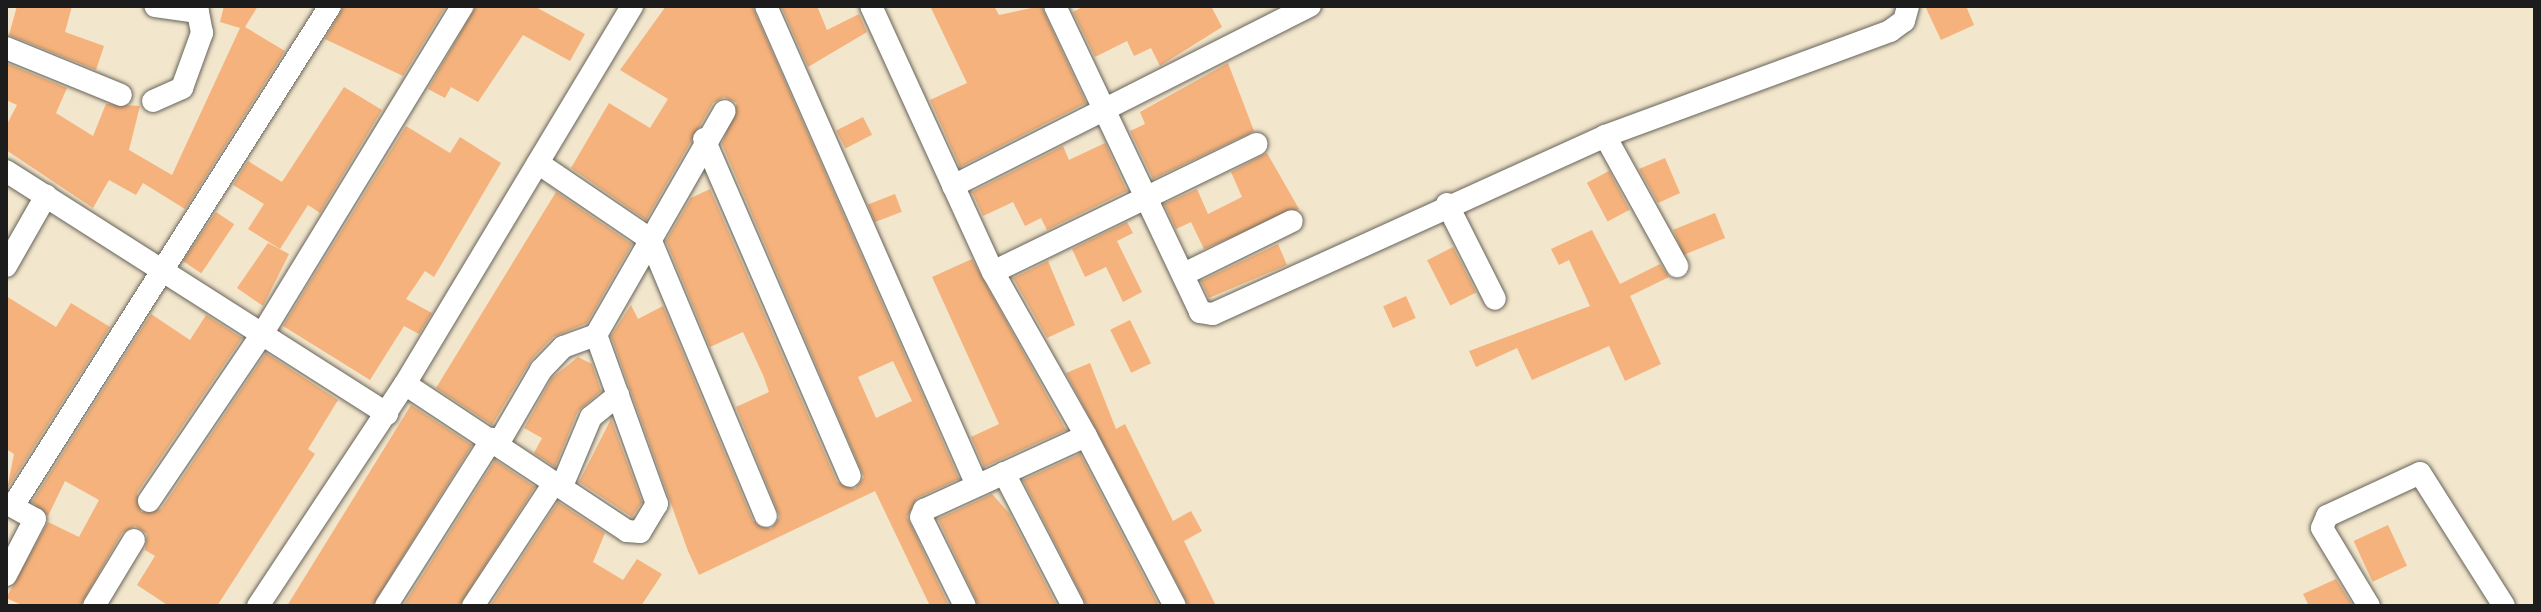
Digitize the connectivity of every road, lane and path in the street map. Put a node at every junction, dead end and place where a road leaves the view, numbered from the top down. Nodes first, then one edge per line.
1 (155, 6) edge
2 (330, 6) edge
3 (462, 6) edge
4 (632, 6) edge
5 (766, 6) edge
6 (871, 6) edge
7 (1055, 6) edge
8 (1310, 6) edge
9 (1908, 6) edge
10 (1280, 13) edge
11 (6, 48) edge
12 (121, 95) dead end
13 (153, 101) dead end
14 (725, 111) dead end
15 (1107, 114) junction
16 (1605, 136) junction
17 (704, 139) junction
18 (1257, 144) dead end
19 (538, 163) junction
20 (6, 171) edge
21 (953, 186) junction
22 (46, 196) junction
23 (1147, 196) junction
24 (1447, 204) junction
25 (1292, 221) dead end
26 (650, 239) junction
27 (6, 266) edge
28 (1677, 266) dead end
29 (164, 271) junction
30 (993, 272) junction
31 (1184, 274) junction
32 (1495, 299) dead end
33 (264, 331) junction
34 (596, 335) junction
35 (405, 384) junction
36 (618, 395) junction
37 (387, 414) junction
38 (1086, 436) junction
39 (495, 442) junction
40 (1004, 473) junction
41 (850, 476) dead end
42 (976, 483) junction
43 (558, 484) junction
44 (149, 501) dead end
45 (10, 504) edge
46 (766, 516) dead end
47 (134, 540) dead end
48 (6, 575) edge
49 (94, 606) edge
50 (258, 606) edge
51 (386, 606) edge
52 (473, 606) edge
53 (965, 606) edge
54 (1073, 606) edge
55 (1175, 606) edge
56 (2369, 606) edge
57 (2504, 606) edge

1 - 13 street
2 - 29 street
3 - 33 street
4 - 19 street
5 - 42 street
6 - 21 street
7 - 15 street
8 - 10 street
9 - 16 street
10 - 15 street
11 - 12 street
14 - 17 street
15 - 21 street
15 - 23 street
16 - 24 street
16 - 28 street
17 - 26 street
17 - 41 street
18 - 23 street
19 - 26 street
19 - 35 street
20 - 22 street
21 - 30 street
22 - 27 street
22 - 29 street
23 - 30 street
23 - 31 street
24 - 31 street
24 - 32 street
25 - 31 street
26 - 34 street
26 - 46 street
29 - 33 street
29 - 45 street
30 - 38 street
33 - 37 street
33 - 44 street
34 - 36 street
34 - 39 street
35 - 37 street
35 - 39 street
36 - 43 street
36 - 43 street
37 - 50 street
38 - 40 street
38 - 55 street
39 - 43 street
39 - 51 street
40 - 42 street
40 - 54 street
42 - 53 street
43 - 52 street
45 - 48 street
47 - 49 street
56 - 57 street

